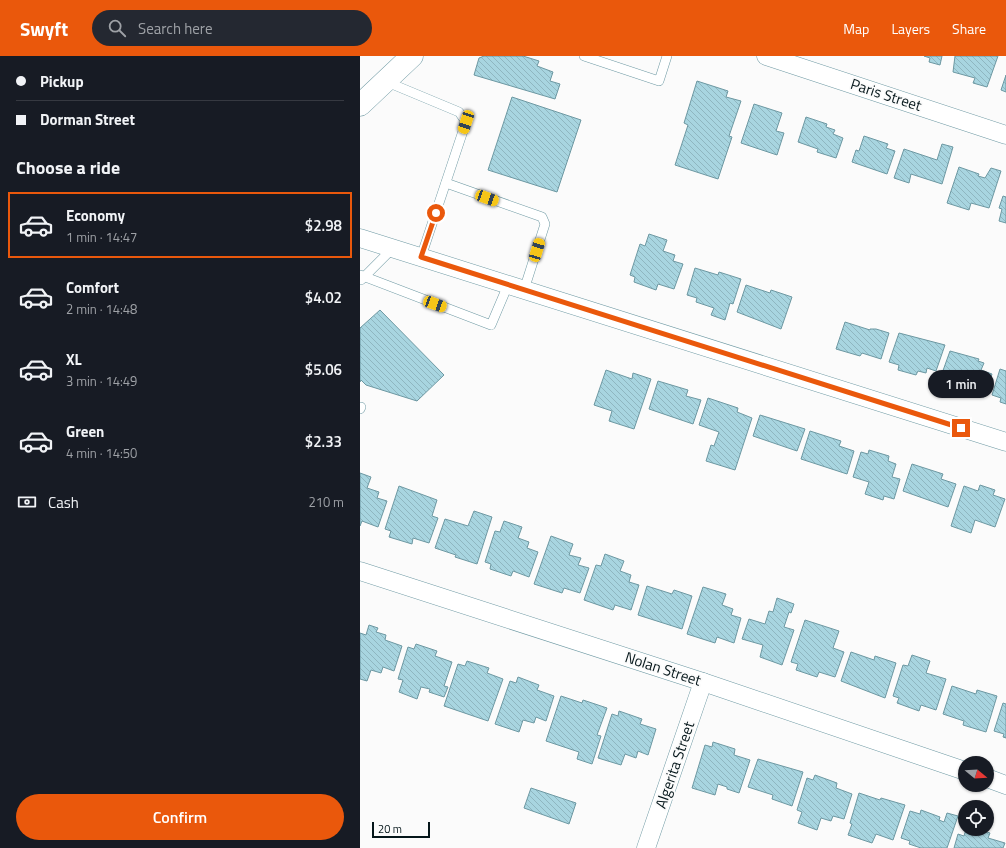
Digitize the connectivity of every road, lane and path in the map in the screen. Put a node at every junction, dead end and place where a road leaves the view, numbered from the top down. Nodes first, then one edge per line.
1 (412, 56) edge
2 (584, 56) edge
3 (667, 56) edge
4 (766, 56) edge
5 (385, 81) junction
6 (360, 105) edge
7 (1006, 135) edge
8 (446, 183) junction
9 (360, 238) edge
10 (393, 248) junction
11 (421, 257) junction
12 (361, 278) edge
13 (516, 287) junction
14 (1006, 442) edge
15 (360, 571) edge
16 (703, 682) junction
17 (958, 769) edge
18 (994, 781) edge
19 (1006, 785) edge
20 (646, 848) edge

1 - 5 main road
2 - 3 lane
4 - 7 street, Paris Street
5 - 6 main road
5 - 8 lane
8 - 11 lane
8 - 13 lane
9 - 10 street
10 - 11 street
10 - 12 lane
11 - 13 street
12 - 13 lane
13 - 14 street
15 - 16 street, Nolan Street
16 - 17 street, Nolan Street
16 - 20 street, Algerita Street
18 - 19 street

